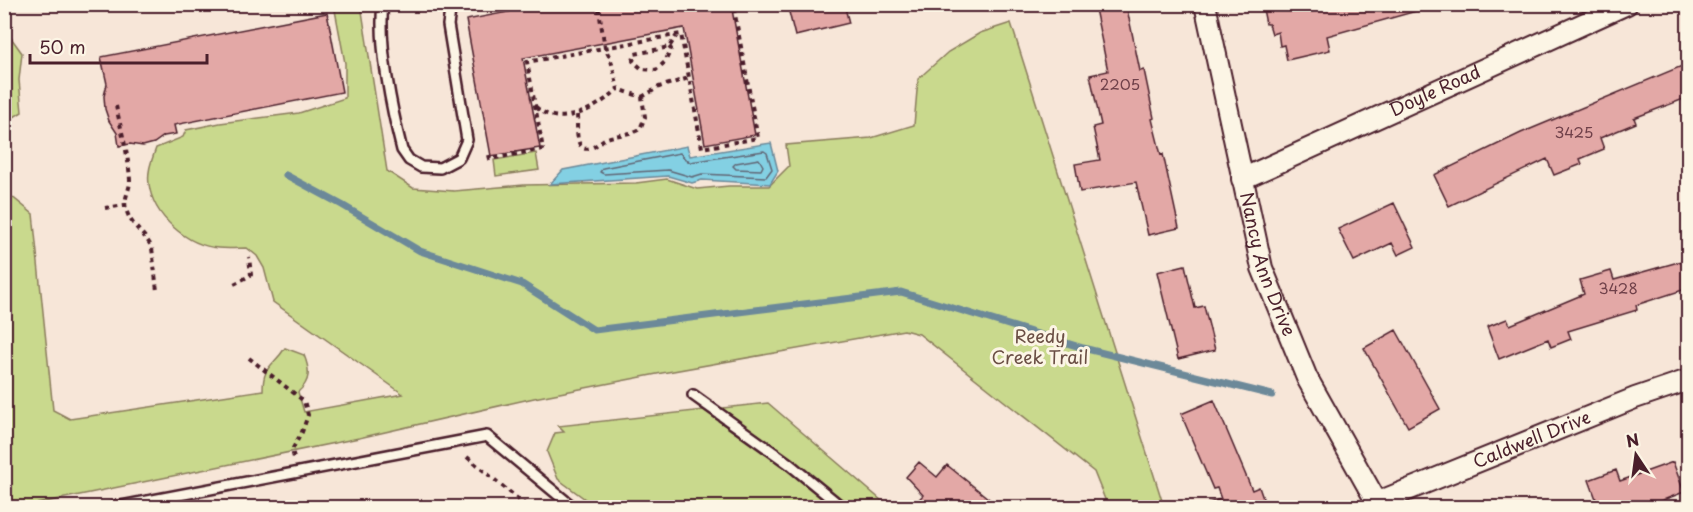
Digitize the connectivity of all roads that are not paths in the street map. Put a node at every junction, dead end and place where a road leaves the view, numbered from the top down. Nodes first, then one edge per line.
1 (382, 4) edge
2 (451, 4) edge
3 (1205, 4) edge
4 (1627, 4) edge
5 (1242, 179) junction
6 (1689, 380) edge
7 (693, 395) dead end
8 (1379, 505) edge
9 (111, 507) edge
10 (574, 507) edge
11 (843, 507) edge

1 - 2 lane
3 - 5 street, Nancy Ann Drive
4 - 5 street, Doyle Road
5 - 8 street, Nancy Ann Drive
6 - 8 street, Caldwell Drive
7 - 11 lane
9 - 10 lane

